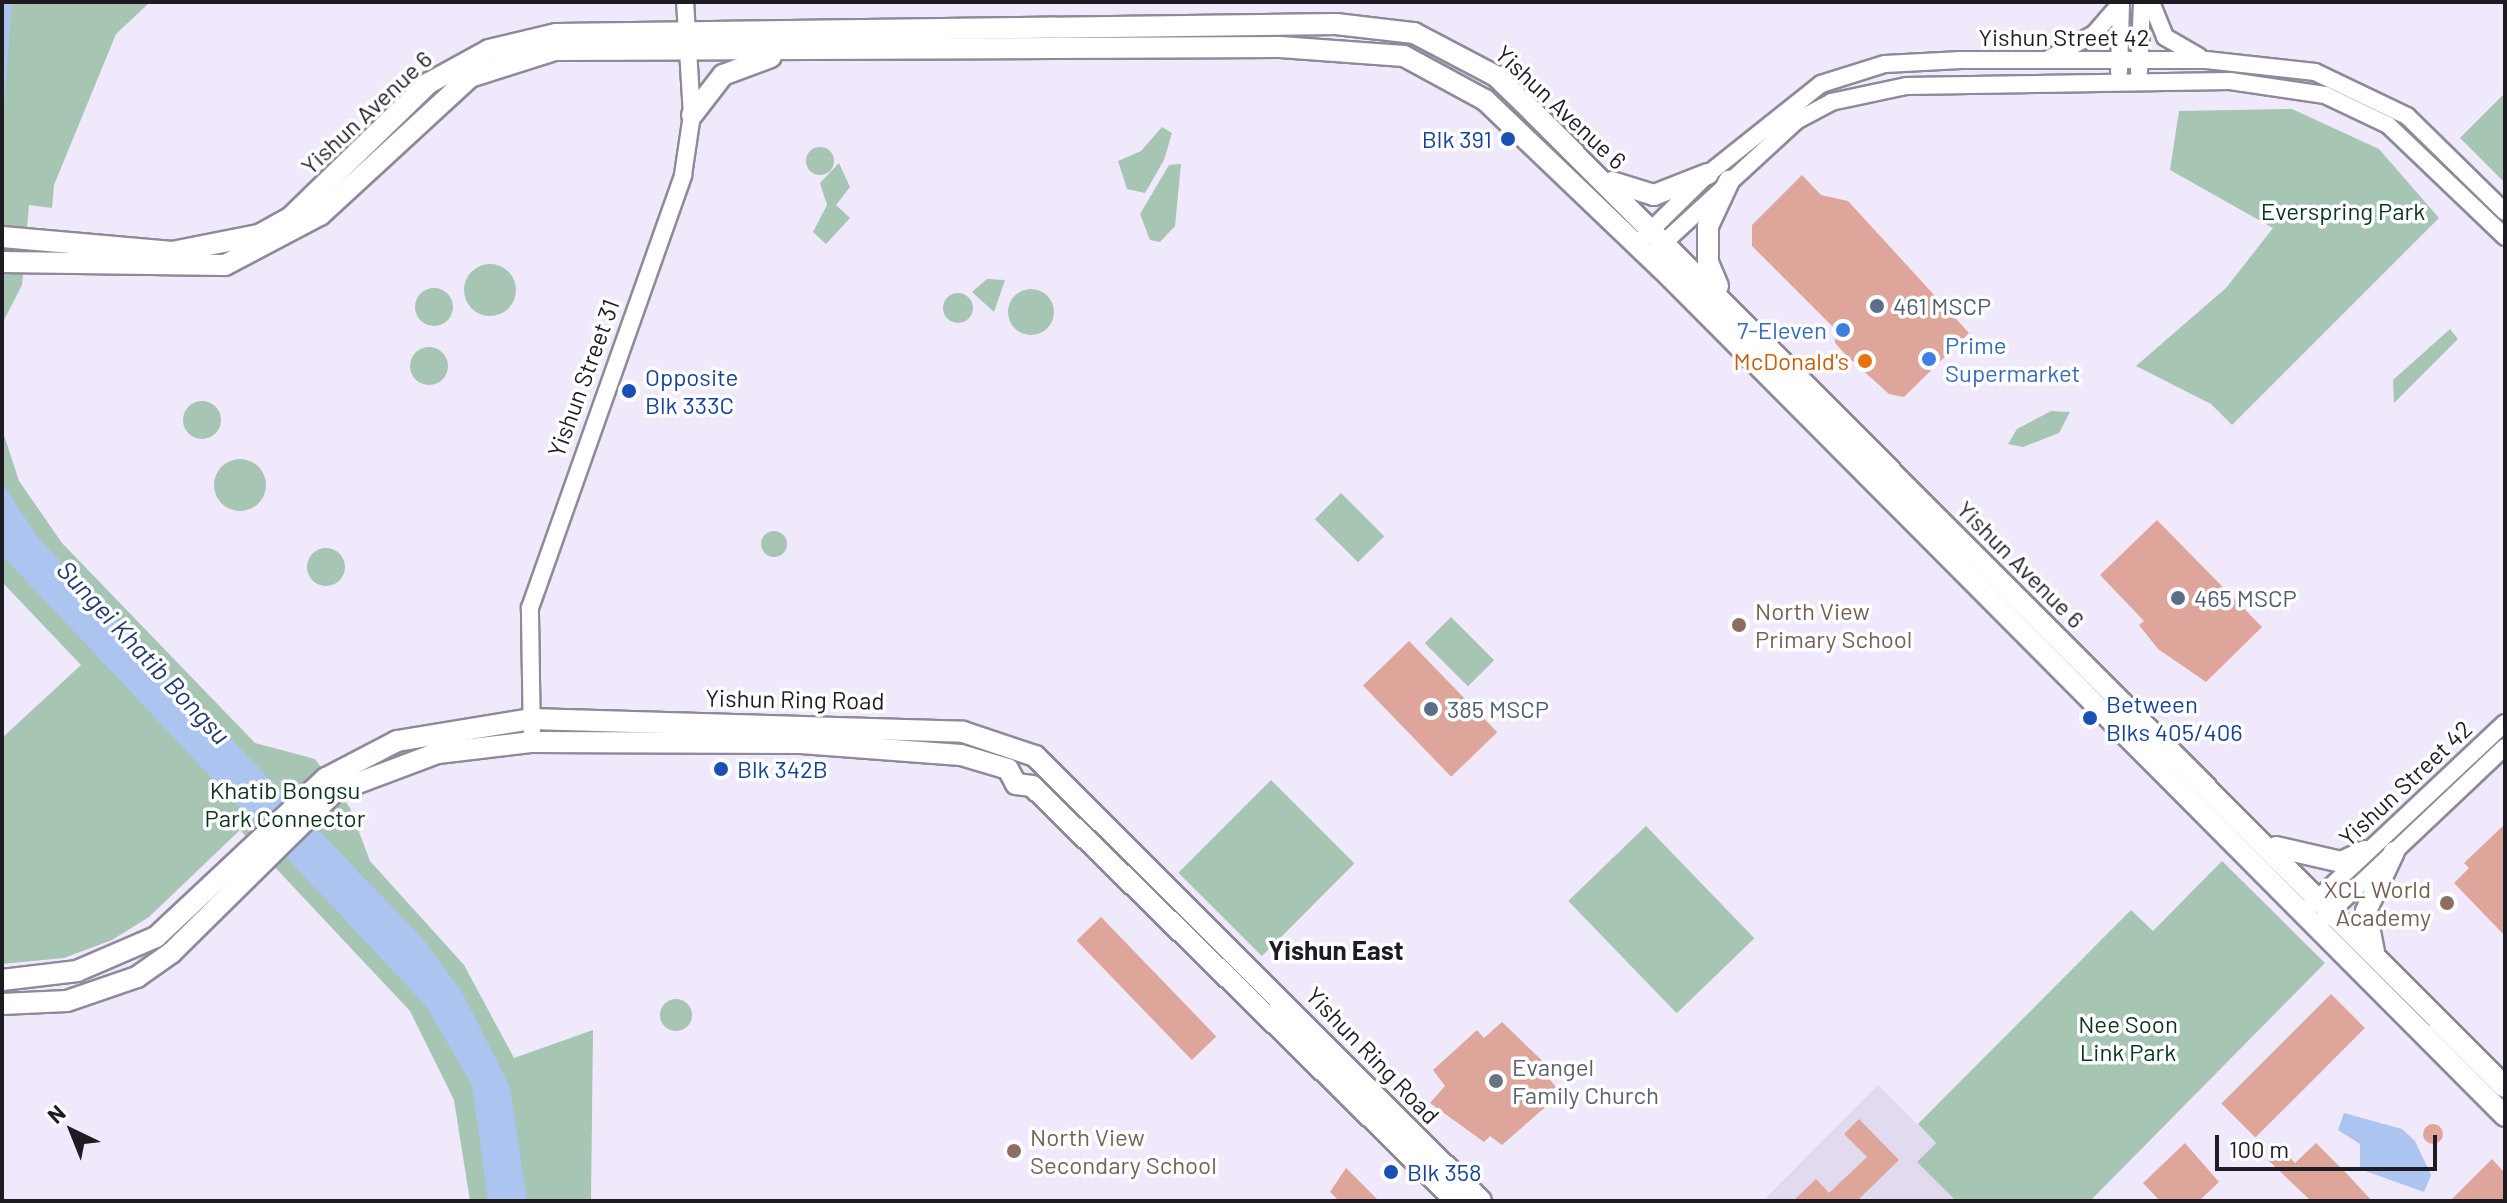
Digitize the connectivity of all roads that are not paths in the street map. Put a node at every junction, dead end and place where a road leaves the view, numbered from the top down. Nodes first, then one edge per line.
1 (685, 2) edge
2 (2121, 2) edge
3 (2142, 2) edge
4 (2151, 2) edge
5 (1048, 28) junction
6 (686, 42) junction
7 (789, 50) junction
8 (1047, 51) junction
9 (2206, 60) junction
10 (2045, 61) junction
11 (2119, 62) junction
12 (2140, 62) junction
13 (2118, 84) junction
14 (2139, 84) junction
15 (692, 115) junction
16 (1708, 174) junction
17 (1597, 175) junction
18 (1729, 181) junction
19 (2505, 212) edge
20 (1658, 234) junction
21 (2, 237) edge
22 (2505, 237) edge
23 (1643, 251) junction
24 (2, 262) edge
25 (1721, 294) junction
26 (532, 719) junction
27 (2505, 723) edge
28 (458, 728) junction
29 (532, 742) junction
30 (2172, 747) junction
31 (2505, 747) edge
32 (462, 749) junction
33 (1014, 762) junction
34 (1041, 765) junction
35 (1032, 786) junction
36 (313, 800) junction
37 (2191, 800) junction
38 (2259, 837) junction
39 (2365, 851) junction
40 (2394, 852) junction
41 (2325, 904) junction
42 (2310, 919) junction
43 (156, 937) junction
44 (171, 953) junction
45 (2376, 959) junction
46 (2, 980) edge
47 (2, 1004) edge
48 (2505, 1087) edge
49 (2505, 1116) edge
50 (1395, 1129) junction
51 (1456, 1201) edge
52 (1481, 1201) edge

1 - 6 street, Yishun Street 31
2 - 10 street
2 - 11 street
3 - 12 street
4 - 9 street
5 - 6 main road, Yishun Avenue 6
5 - 8 main road
5 - 17 main road, Yishun Avenue 6
6 - 7 main road, Yishun Avenue 6
6 - 15 street, Yishun Street 31
6 - 21 main road, Yishun Avenue 6
6 - 24 main road, Yishun Avenue 6
7 - 8 main road, Yishun Avenue 6
7 - 15 main road
8 - 23 main road, Yishun Avenue 6
9 - 12 street, Yishun Street 42
9 - 19 street, Yishun Street 42
10 - 11 street, Yishun Street 42
10 - 16 street, Yishun Street 42
11 - 12 street, Yishun Street 42
11 - 13 street
12 - 14 street
13 - 14 street, Yishun Street 42
13 - 18 street, Yishun Street 42
14 - 22 street, Yishun Street 42
15 - 26 street, Yishun Street 31
16 - 17 main road
16 - 20 street, Yishun Street 42
17 - 20 main road, Yishun Avenue 6
18 - 20 street, Yishun Street 42
18 - 25 main road
20 - 23 street, Yishun Street 42
20 - 25 main road, Yishun Avenue 6
23 - 37 main road, Yishun Avenue 6
25 - 30 main road, Yishun Avenue 6
26 - 28 main road, Yishun Ring Road
26 - 29 street, Yishun Street 31
26 - 33 main road, Yishun Ring Road
27 - 39 street, Yishun Street 42
28 - 32 main road
28 - 36 main road, Yishun Ring Road
29 - 32 main road, Yishun Ring Road
29 - 33 main road, Yishun Ring Road
30 - 37 main road
30 - 38 main road, Yishun Avenue 6
31 - 40 street, Yishun Street 42
32 - 36 main road, Yishun Ring Road
33 - 34 main road, Yishun Ring Road
33 - 35 main road, Yishun Ring Road
34 - 35 main road
34 - 50 main road, Yishun Ring Road
35 - 50 main road, Yishun Ring Road
36 - 43 main road, Yishun Ring Road
36 - 44 main road, Yishun Ring Road
37 - 42 main road, Yishun Avenue 6
38 - 39 main road
38 - 41 main road, Yishun Avenue 6
39 - 41 street, Yishun Street 42
40 - 41 street, Yishun Street 42
40 - 45 main road
41 - 42 street, Yishun Street 42
41 - 45 main road, Yishun Avenue 6
42 - 49 main road, Yishun Avenue 6
43 - 44 main road
43 - 46 main road, Yishun Ring Road
44 - 47 main road, Yishun Ring Road
45 - 48 main road, Yishun Avenue 6
50 - 51 main road, Yishun Ring Road
50 - 52 main road, Yishun Ring Road

